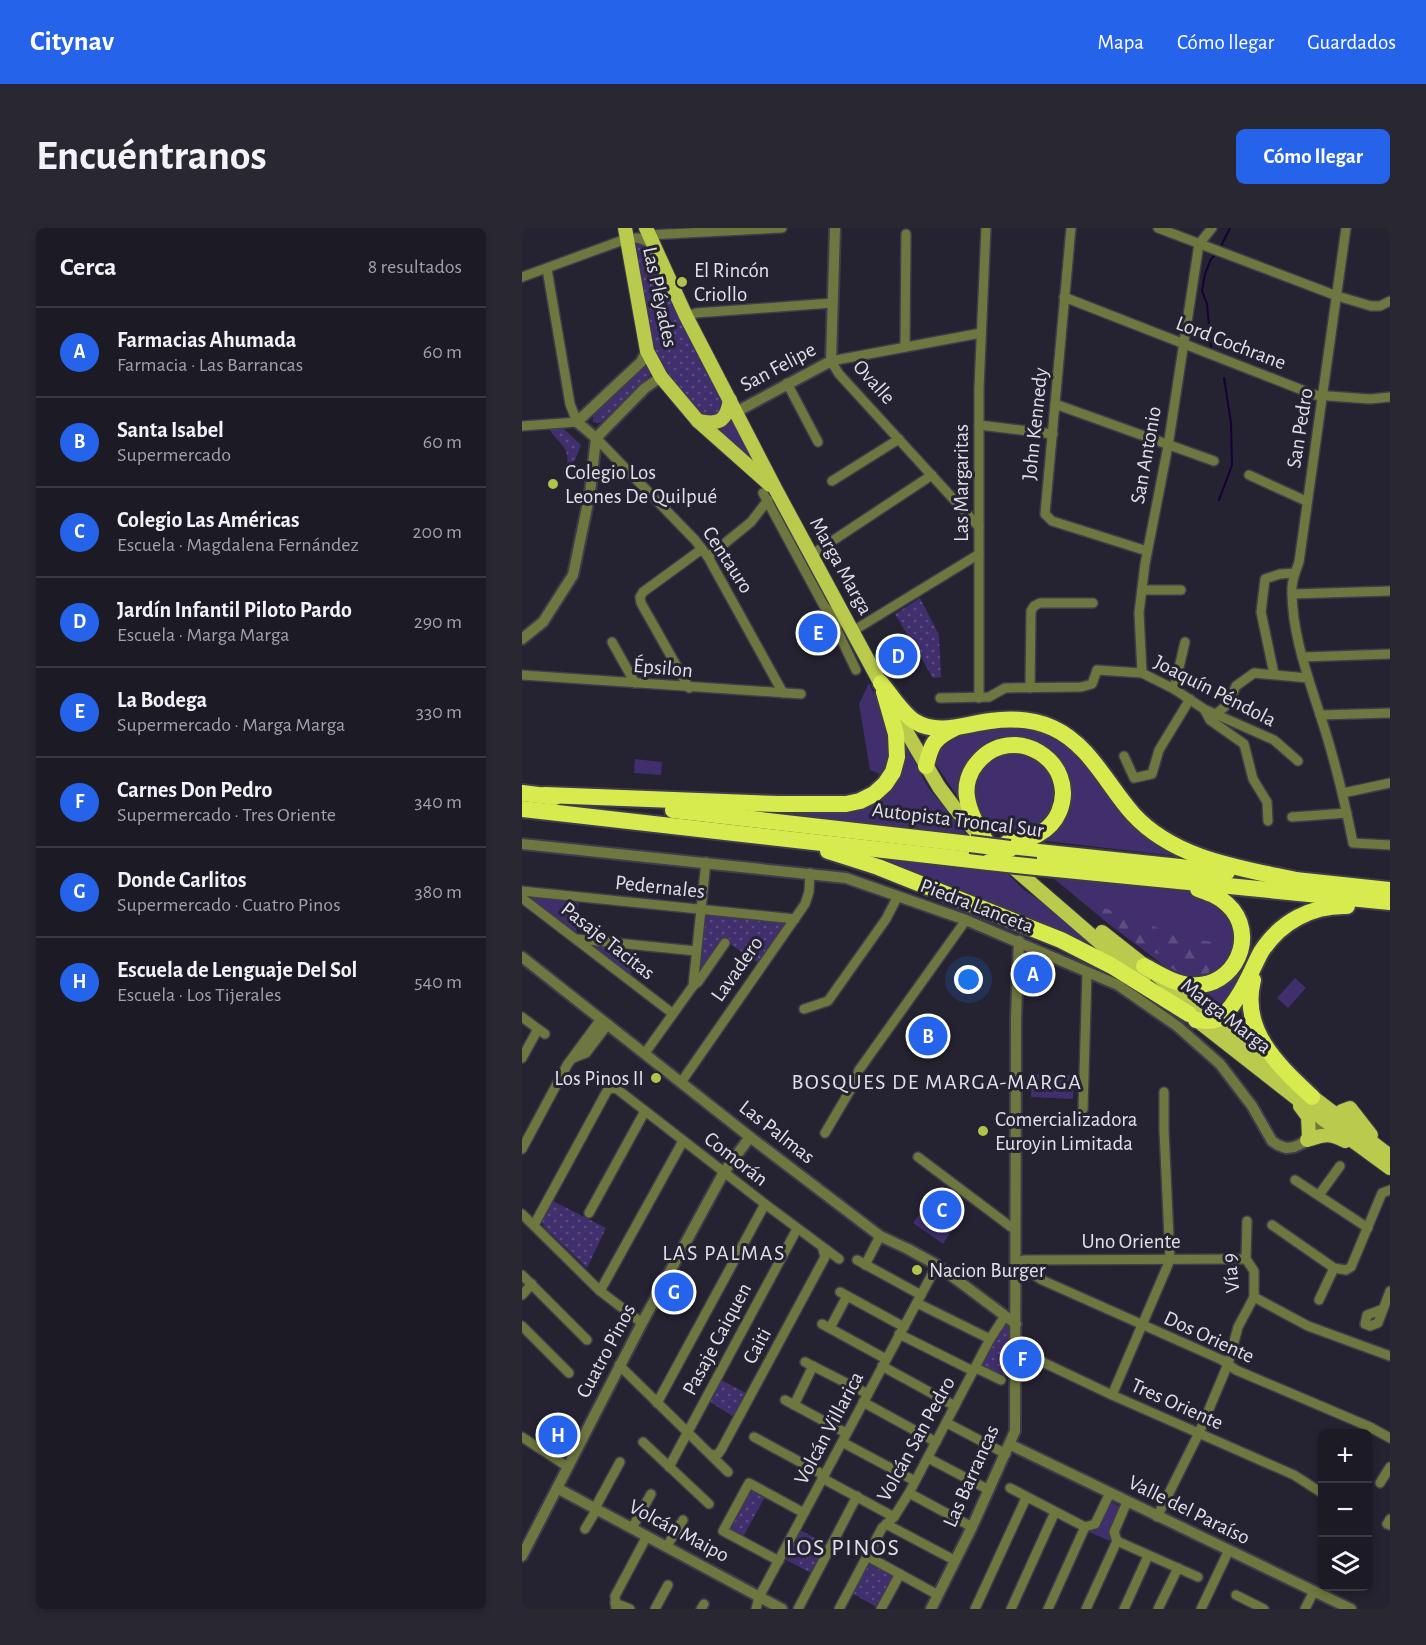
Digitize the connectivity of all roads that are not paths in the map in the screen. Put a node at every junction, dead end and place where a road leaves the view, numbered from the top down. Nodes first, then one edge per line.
1 (782, 228) edge
2 (836, 228) edge
3 (986, 228) edge
4 (1071, 228) edge
5 (1158, 228) edge
6 (1212, 228) edge
7 (1346, 228) edge
8 (626, 234) edge
9 (906, 234) dead end
10 (648, 235) edge
11 (1199, 243) junction
12 (547, 269) junction
13 (522, 277) edge
14 (1337, 296) junction
15 (1064, 297) junction
16 (1390, 301) edge
17 (832, 303) junction
18 (686, 316) junction
19 (981, 333) junction
20 (1182, 343) junction
21 (905, 347) junction
22 (647, 351) junction
23 (831, 361) junction
24 (661, 377) junction
25 (787, 383) junction
26 (1323, 396) junction
27 (1390, 397) edge
28 (1055, 404) junction
29 (733, 406) junction
30 (698, 421) junction
31 (577, 422) junction
32 (979, 425) junction
33 (522, 426) edge
34 (1053, 434) junction
35 (596, 438) junction
36 (900, 439) junction
37 (818, 442) dead end
38 (1168, 446) junction
39 (731, 452) joint
40 (1214, 461) dead end
41 (932, 475) junction
42 (1249, 475) dead end
43 (832, 481) dead end
44 (769, 494) junction
45 (1306, 501) junction
46 (775, 513) junction
47 (751, 522) junction
48 (979, 526) junction
49 (1147, 551) junction
50 (705, 553) junction
51 (979, 554) junction
52 (811, 555) junction
53 (1295, 573) junction
54 (1142, 590) junction
55 (1181, 590) dead end
56 (1390, 591) edge
57 (1292, 594) junction
58 (1093, 603) dead end
59 (846, 625) junction
60 (522, 639) edge
61 (612, 642) dead end
62 (1185, 642) dead end
63 (1390, 654) edge
64 (1303, 657) junction
65 (856, 670) dead end
66 (1142, 673) junction
67 (1274, 674) junction
68 (522, 675) edge
69 (1308, 678) junction
70 (635, 683) junction
71 (881, 683) junction
72 (689, 688) junction
73 (1030, 688) junction
74 (1174, 689) junction
75 (783, 693) junction
76 (801, 694) dead end
77 (940, 698) dead end
78 (979, 698) junction
79 (1190, 699) junction
80 (1204, 709) junction
81 (1390, 713) edge
82 (1216, 714) junction
83 (1320, 715) junction
84 (958, 727) junction
85 (1124, 756) dead end
86 (1298, 761) dead end
87 (926, 766) junction
88 (1390, 783) edge
89 (522, 793) edge
90 (1343, 793) junction
91 (545, 795) junction
92 (522, 809) edge
93 (1347, 813) junction
94 (1292, 817) dead end
95 (1268, 822) dead end
96 (760, 835) junction
97 (522, 844) edge
98 (979, 844) junction
99 (1390, 845) edge
100 (1007, 846) junction
101 (706, 862) junction
102 (810, 873) junction
103 (1156, 879) junction
104 (1296, 880) junction
105 (1041, 890) junction
106 (1390, 890) edge
107 (522, 891) edge
108 (898, 896) junction
109 (522, 898) edge
110 (1390, 902) edge
111 (1390, 907) edge
112 (701, 909) junction
113 (795, 919) junction
114 (966, 920) junction
115 (575, 938) junction
116 (1019, 941) junction
117 (725, 943) dead end
118 (696, 951) junction
119 (522, 957) edge
120 (1258, 958) junction
121 (1143, 966) junction
122 (1087, 972) junction
123 (693, 986) junction
124 (804, 1009) dead end
125 (672, 1013) junction
126 (522, 1017) edge
127 (1200, 1018) junction
128 (605, 1021) junction
129 (645, 1053) junction
130 (522, 1058) edge
131 (682, 1081) junction
132 (1164, 1092) dead end
133 (1292, 1095) junction
134 (1312, 1097) junction
135 (1083, 1109) dead end
136 (645, 1111) junction
137 (1331, 1118) junction
138 (825, 1133) dead end
139 (750, 1137) junction
140 (1308, 1139) junction
141 (683, 1141) junction
142 (522, 1149) edge
143 (1383, 1154) edge
144 (918, 1157) dead end
145 (1340, 1166) dead end
146 (1390, 1168) edge
147 (724, 1172) junction
148 (1295, 1180) dead end
149 (1390, 1190) edge
150 (1319, 1195) junction
151 (765, 1204) junction
152 (589, 1213) dead end
153 (522, 1214) edge
154 (1247, 1221) dead end
155 (534, 1225) junction
156 (1272, 1225) dead end
157 (1368, 1228) junction
158 (797, 1229) junction
159 (1016, 1230) junction
160 (880, 1236) junction
161 (823, 1249) junction
162 (839, 1259) dead end
163 (1246, 1259) junction
164 (1170, 1260) junction
165 (1016, 1263) junction
166 (937, 1265) junction
167 (1334, 1268) junction
168 (522, 1275) edge
169 (532, 1284) junction
170 (600, 1291) junction
171 (1390, 1291) edge
172 (522, 1295) edge
173 (1254, 1297) junction
174 (919, 1299) junction
175 (1319, 1300) dead end
176 (1383, 1309) dead end
177 (1005, 1316) junction
178 (642, 1323) junction
179 (1016, 1324) junction
180 (1141, 1325) junction
181 (522, 1326) edge
182 (902, 1330) junction
183 (990, 1339) junction
184 (587, 1340) dead end
185 (1015, 1349) junction
186 (1390, 1356) edge
187 (884, 1363) junction
188 (1228, 1364) junction
189 (619, 1365) junction
190 (974, 1369) junction
191 (569, 1373) dead end
192 (1001, 1380) dead end
193 (1112, 1395) junction
194 (866, 1398) junction
195 (657, 1403) junction
196 (955, 1406) junction
197 (947, 1423) junction
198 (687, 1432) junction
199 (1198, 1433) junction
200 (522, 1437) edge
201 (754, 1437) dead end
202 (844, 1437) junction
203 (1390, 1438) edge
204 (643, 1442) dead end
205 (936, 1442) junction
206 (1009, 1449) junction
207 (713, 1455) junction
208 (928, 1458) junction
209 (620, 1462) dead end
210 (568, 1467) junction
211 (669, 1467) junction
212 (1390, 1467) edge
213 (728, 1472) dead end
214 (823, 1477) junction
215 (915, 1481) junction
216 (1380, 1483) dead end
217 (557, 1488) junction
218 (1010, 1488) dead end
219 (989, 1490) junction
220 (1318, 1491) edge
221 (909, 1493) junction
222 (1110, 1493) junction
223 (651, 1494) dead end
224 (857, 1497) junction
225 (1026, 1498) junction
226 (1127, 1502) junction
227 (709, 1504) dead end
228 (596, 1508) junction
229 (1055, 1512) junction
230 (804, 1513) junction
231 (894, 1517) junction
232 (1157, 1517) junction
233 (683, 1520) dead end
234 (886, 1524) junction
235 (972, 1527) junction
236 (1085, 1527) junction
237 (632, 1528) junction
238 (585, 1529) dead end
239 (647, 1536) junction
240 (1118, 1541) junction
241 (667, 1546) junction
242 (1229, 1550) junction
243 (867, 1556) junction
244 (1148, 1556) junction
245 (522, 1557) edge
246 (954, 1560) junction
247 (779, 1561) junction
248 (1178, 1568) junction
249 (900, 1574) junction
250 (1198, 1578) dead end
251 (668, 1585) dead end
252 (1314, 1591) junction
253 (938, 1595) junction
254 (1236, 1595) dead end
255 (759, 1597) junction
256 (1330, 1604) edge
257 (1245, 1605) edge
258 (615, 1606) edge
259 (630, 1609) edge
260 (655, 1609) edge
261 (756, 1609) edge
262 (782, 1609) edge
263 (798, 1609) edge
264 (839, 1609) edge
265 (881, 1609) edge
266 (931, 1609) edge
267 (975, 1609) edge
268 (1011, 1609) edge
269 (1048, 1609) edge
270 (1086, 1609) edge
271 (1124, 1609) edge
272 (1158, 1609) edge
273 (1201, 1609) edge
274 (1264, 1609) edge
275 (1305, 1609) edge
276 (1351, 1609) edge

1 - 10 street
2 - 17 street, Ovalle
3 - 19 street, Las Margaritas
4 - 15 street, John Kennedy
5 - 11 street
6 - 11 street
7 - 14 street, San Pedro
8 - 10 street
8 - 12 street
8 - 22 main road, Las Pléyades
9 - 21 street
10 - 18 main road, Marga Marga
11 - 14 street
11 - 20 street, San Antonio
12 - 13 street
12 - 31 street
14 - 16 street
14 - 26 street, San Pedro
15 - 20 street, Lord Cochrane
15 - 28 street, John Kennedy
17 - 18 street
17 - 23 street, Ovalle
18 - 29 main road, Marga Marga
19 - 21 street, San Felipe
19 - 32 street, Las Margaritas
20 - 26 street, Lord Cochrane
20 - 38 street, San Antonio
21 - 23 street, San Felipe
22 - 24 main road, Las Pléyades
22 - 31 street
23 - 25 street, San Felipe
23 - 36 street, Ovalle
24 - 30 main road, Las Pléyades
24 - 35 street
25 - 29 street, San Felipe
25 - 37 street
26 - 27 street, Lord Cochrane
26 - 45 street, San Pedro
28 - 34 street, John Kennedy
28 - 38 street
29 - 30 main road
29 - 44 main road, Marga Marga
30 - 39 main road, Las Pléyades
31 - 33 street
31 - 35 street, Centauro
32 - 34 street
32 - 48 street, Las Margaritas
34 - 49 street, John Kennedy
35 - 50 street, Centauro
35 - 60 street
36 - 41 street, Ovalle
36 - 43 street
38 - 40 street
38 - 49 street, San Antonio
39 - 44 main road, Marga Marga
41 - 48 street, Ovalle
41 - 52 street
42 - 45 street
44 - 46 street
44 - 47 street
44 - 52 main road, Marga Marga
45 - 53 street, San Pedro
46 - 47 street
46 - 59 street
47 - 50 street
48 - 51 street, Las Margaritas
49 - 54 street, San Antonio
50 - 72 street
50 - 75 street, Centauro
51 - 59 street
51 - 78 street, Las Margaritas
52 - 59 main road, Marga Marga
53 - 57 street, San Pedro
53 - 67 street
54 - 55 street
54 - 66 street, San Antonio
56 - 57 street
57 - 64 street, San Pedro
58 - 73 street
59 - 65 street, Marga Marga
59 - 71 main road, Marga Marga
61 - 70 street
62 - 74 street
63 - 64 street
64 - 69 street, San Pedro
66 - 73 street, Joaquín Péndola
66 - 74 street, Joaquín Péndola
67 - 69 street
67 - 82 street
68 - 70 street, Épsilon
69 - 83 street, San Pedro
70 - 72 street, Épsilon
71 - 84 highway
71 - 87 main road, Marga Marga
71 - 91 highway
72 - 75 street, Épsilon
73 - 78 street, Joaquín Péndola
74 - 79 street, Joaquín Péndola
75 - 76 street, Épsilon
77 - 78 street
79 - 80 street, Joaquín Péndola
79 - 85 street
80 - 82 street, Joaquín Péndola
80 - 95 street
81 - 83 street
82 - 86 street, Joaquín Péndola
83 - 90 street, San Pedro
84 - 87 highway
84 - 104 highway
87 - 98 main road, Marga Marga
88 - 90 street
89 - 91 highway, Autopista Troncal Sur
90 - 93 street, San Pedro
91 - 98 highway, Autopista Troncal Sur
92 - 96 highway, Autopista Troncal Sur
93 - 94 street
93 - 99 street, San Pedro
96 - 103 highway, Autopista Troncal Sur, bridge
96 - 127 highway
97 - 101 street, Piedra Lanceta
98 - 100 highway, Autopista Troncal Sur, bridge
98 - 100 highway
98 - 105 main road, Marga Marga
100 - 104 highway, Autopista Troncal Sur
101 - 102 street, Piedra Lanceta
101 - 112 street
102 - 108 street, Piedra Lanceta
102 - 113 street, Lavadero
103 - 110 highway, Autopista Troncal Sur
103 - 121 highway
104 - 106 highway, Autopista Troncal Sur
105 - 121 main road, Marga Marga
105 - 127 main road, Marga Marga
107 - 112 street, Pedernales
108 - 114 street, Piedra Lanceta
108 - 124 street
109 - 115 street, Pasaje Tacitas
111 - 120 highway
112 - 113 street, Pedernales
112 - 118 street
113 - 131 street, Lavadero
114 - 116 street, Piedra Lanceta
114 - 138 street
115 - 118 street
115 - 125 street, Pasaje Tacitas
116 - 122 street, Piedra Lanceta
116 - 159 street, Las Barrancas
117 - 123 street
118 - 123 street
119 - 128 street, Las Palmas
120 - 127 highway
120 - 134 highway
121 - 127 main road, Marga Marga
122 - 135 street
122 - 140 street, Piedra Lanceta
123 - 125 street
125 - 129 street
126 - 130 street
127 - 133 main road, Marga Marga
127 - 134 main road, Marga Marga
128 - 129 street, Las Palmas
128 - 142 street
129 - 131 street, Las Palmas
131 - 139 street, Las Palmas
132 - 164 street
133 - 137 main road, Marga Marga
133 - 140 main road
134 - 137 main road, Marga Marga
136 - 141 street, Comorán
136 - 152 street
136 - 155 street, Comorán
137 - 140 street
137 - 143 main road, Marga Marga
137 - 143 main road
139 - 147 street, Cuatro Pinos
139 - 160 street, Las Palmas
140 - 143 main road
141 - 147 street, Comorán
141 - 170 street
143 - 146 main road, Marga Marga
144 - 159 street
145 - 150 street
147 - 151 street, Comorán
147 - 178 street, Cuatro Pinos
148 - 150 street
149 - 157 street
150 - 157 street
151 - 158 street, Comorán
151 - 195 street
153 - 155 street
154 - 163 street, Vía 9
155 - 170 street
156 - 167 street
157 - 167 street
158 - 161 street, Comorán
158 - 198 street, Pasaje Caiquen
159 - 165 street, Las Barrancas
160 - 166 street, Las Palmas
160 - 174 street
161 - 162 street, Comorán
161 - 207 street, Caiti
163 - 164 street, Uno Oriente
163 - 173 street, Vía 9
164 - 165 street, Uno Oriente
164 - 180 street
165 - 179 street, Las Barrancas
165 - 180 street, Dos Oriente
166 - 174 street, Volcán Villarica
166 - 177 street, Las Palmas
167 - 175 street
168 - 169 street
169 - 172 street
169 - 184 street
170 - 178 street
171 - 176 street
173 - 186 street
173 - 188 street, Vía 9
174 - 182 street, Volcán Villarica
174 - 183 street
177 - 179 street, Las Palmas
177 - 183 street, Volcán San Pedro
178 - 189 street, Cuatro Pinos
179 - 185 street, Las Barrancas
180 - 188 street, Dos Oriente
180 - 193 street
181 - 191 street
182 - 187 street, Volcán Villarica
182 - 187 street
182 - 190 street
183 - 190 street, Volcán San Pedro
185 - 193 street, Tres Oriente
185 - 206 street, Las Barrancas
187 - 194 street, Volcán Villarica
187 - 196 street
188 - 199 street, Vía 9
188 - 203 street, Dos Oriente
189 - 195 street
189 - 210 street, Cuatro Pinos
190 - 192 street
190 - 196 street, Volcán San Pedro
193 - 199 street, Tres Oriente
194 - 202 street, Volcán Villarica
194 - 202 street
194 - 205 street
195 - 198 street
196 - 197 street, Volcán San Pedro
197 - 205 street, Volcán San Pedro
197 - 206 street
198 - 207 street
198 - 211 street, Pasaje Caiquen
199 - 220 street, Tres Oriente
199 - 232 street, Vía 9
200 - 210 street
201 - 214 street
202 - 214 street, Volcán Villarica
202 - 215 street
204 - 211 street
205 - 208 street, Volcán San Pedro
206 - 219 street, Las Barrancas
206 - 222 street, Valle del Paraíso
207 - 213 street
208 - 215 street, Volcán San Pedro
208 - 219 street
209 - 228 street
210 - 217 street, Cuatro Pinos
211 - 227 street
212 - 216 street
214 - 224 street
214 - 230 street, Volcán Villarica
215 - 221 street, Volcán San Pedro
217 - 228 street, Volcán Maipo
217 - 245 street, Cuatro Pinos
218 - 225 street
219 - 235 street, Las Barrancas
221 - 231 street, Volcán San Pedro
221 - 235 street
222 - 226 street, Valle del Paraíso
222 - 236 street
223 - 237 street
224 - 231 street
224 - 263 street
225 - 229 street
225 - 267 street
226 - 232 street, Valle del Paraíso
226 - 240 street
228 - 237 street, Volcán Maipo
228 - 238 street
229 - 236 street
229 - 268 street
230 - 247 street, Volcán Villarica
230 - 247 street
231 - 234 street, Volcán San Pedro
232 - 242 street, Valle del Paraíso
233 - 241 street
234 - 243 street, Volcán San Pedro
234 - 246 street
235 - 246 street, Las Barrancas
236 - 269 street
237 - 239 street, Volcán Maipo
239 - 241 street, Volcán Maipo
239 - 258 street
240 - 244 street
240 - 270 street
241 - 255 street, Volcán Maipo
242 - 252 street, Valle del Paraíso
242 - 273 street
243 - 249 street
243 - 264 street, Volcán San Pedro
244 - 248 street
244 - 271 street
246 - 253 street, Las Barrancas
247 - 255 street, Volcán Villarica
248 - 250 street
248 - 272 street
249 - 253 street
249 - 265 street
251 - 260 street
252 - 256 street, Valle del Paraíso
252 - 275 street
253 - 266 street, Las Barrancas
254 - 257 street
255 - 261 street, Volcán Villarica
255 - 262 street, Volcán Maipo
256 - 276 street, Valle del Paraíso
257 - 274 street
258 - 259 street

